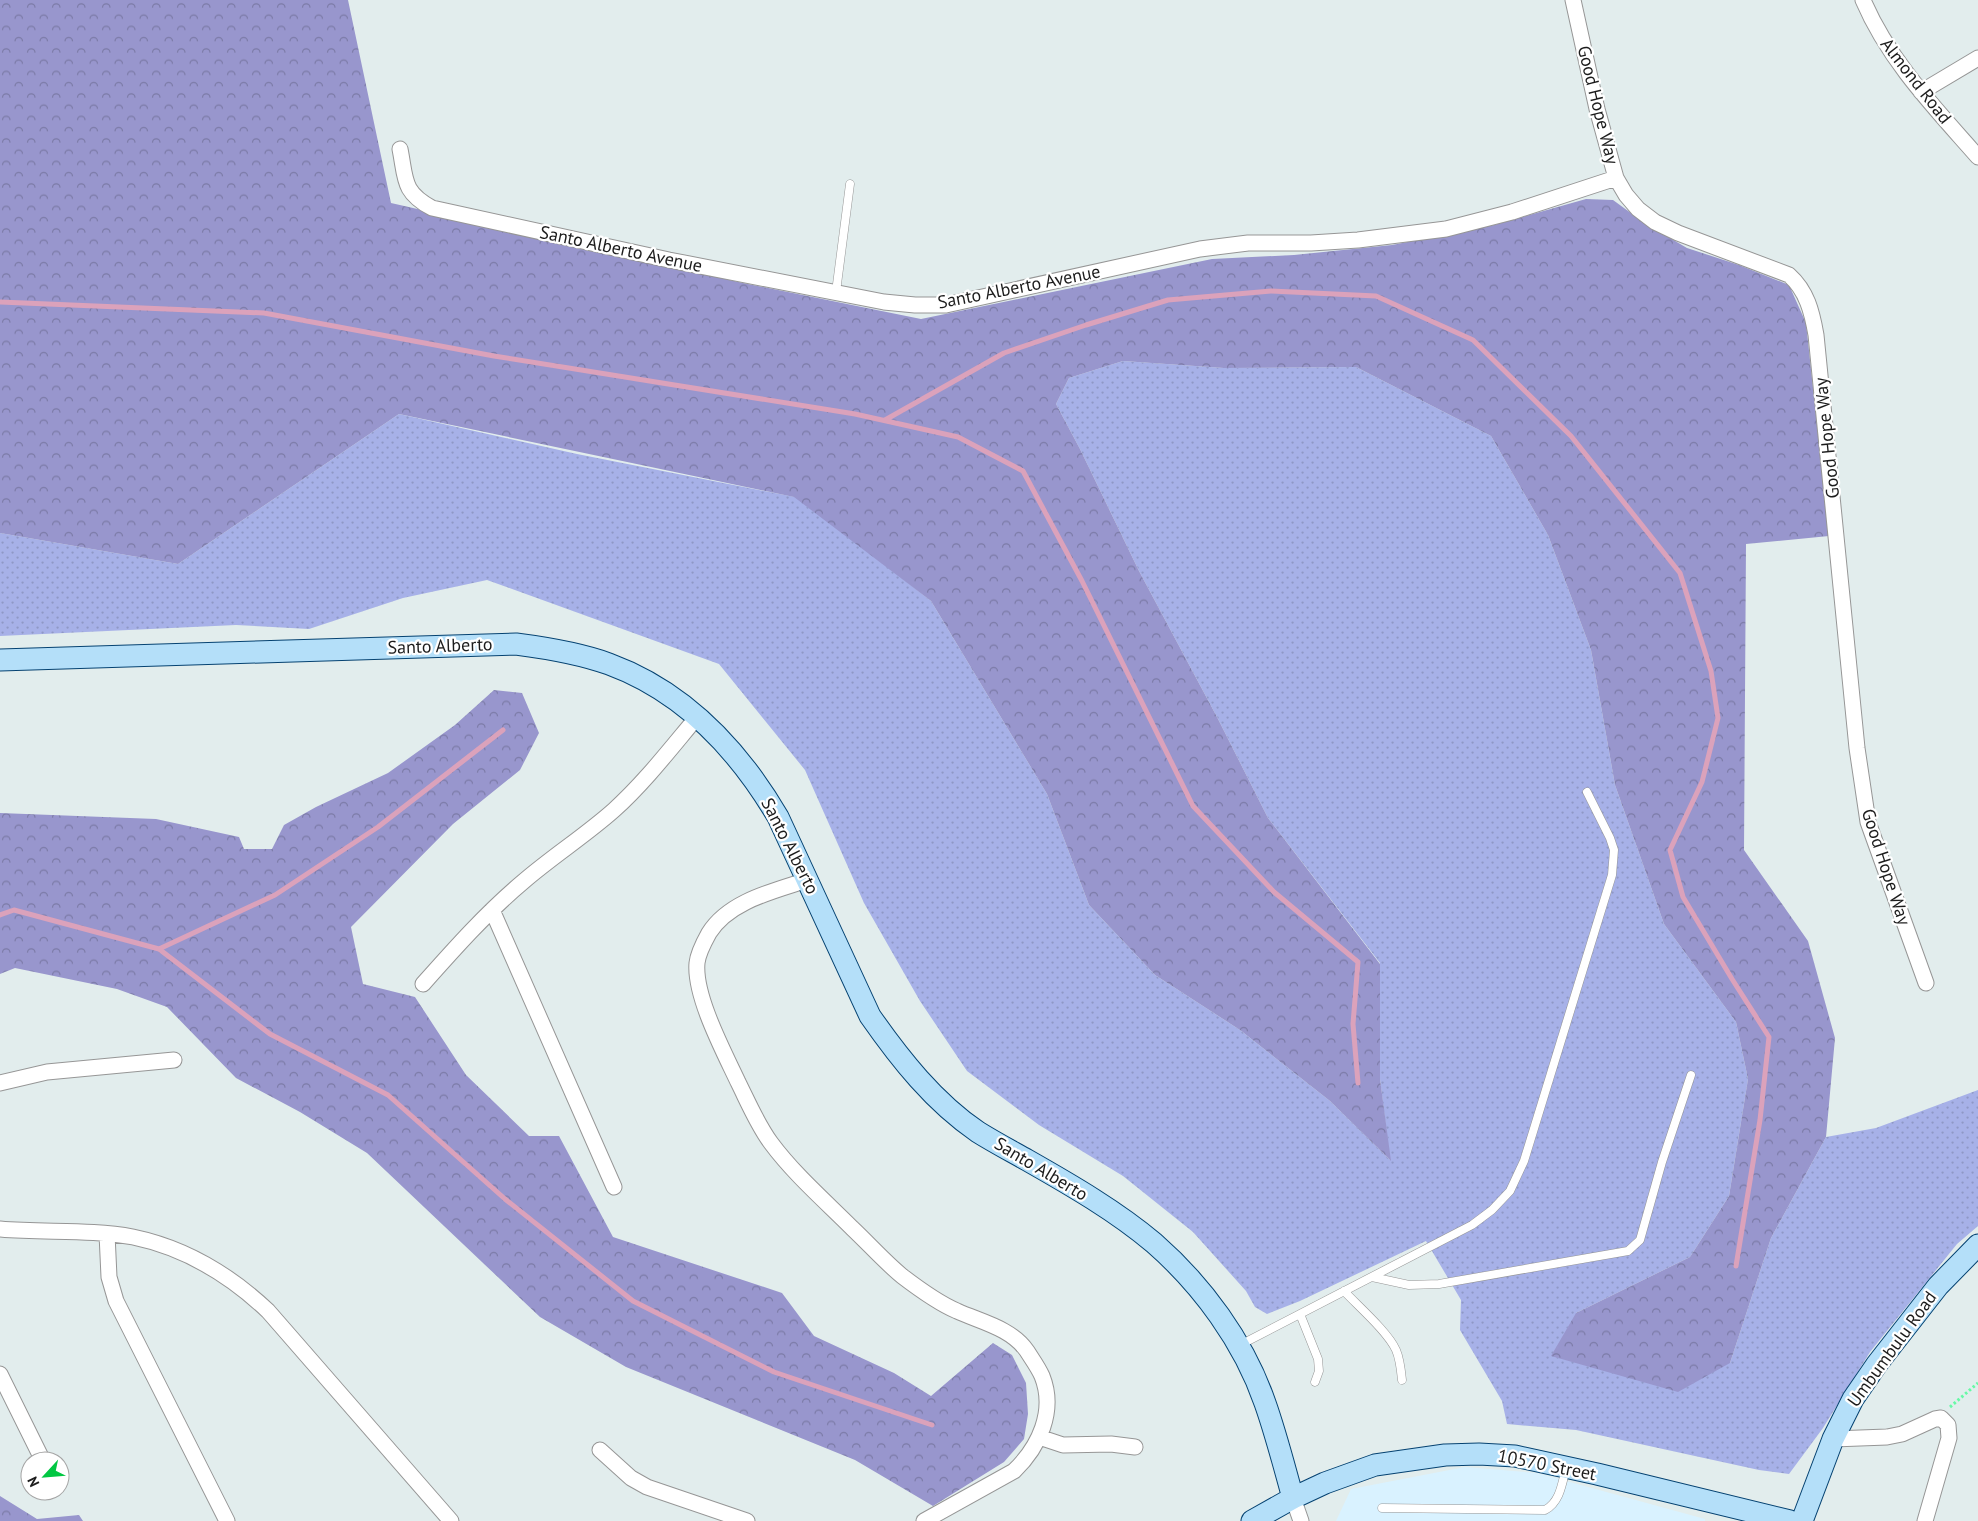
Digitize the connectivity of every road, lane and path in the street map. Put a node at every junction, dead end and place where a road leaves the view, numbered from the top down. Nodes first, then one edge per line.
1 (1573, 0) edge
2 (1863, 0) edge
3 (1978, 58) edge
4 (1921, 92) junction
5 (400, 149) dead end
6 (1978, 157) edge
7 (1616, 178) junction
8 (850, 184) dead end
9 (836, 292) junction
10 (0, 660) edge
11 (698, 716) junction
12 (1587, 792) dead end
13 (807, 880) junction
14 (492, 910) junction
15 (1926, 983) dead end
16 (423, 984) dead end
17 (174, 1060) dead end
18 (1691, 1075) dead end
19 (0, 1083) edge
20 (614, 1187) dead end
21 (0, 1229) edge
22 (107, 1234) junction
23 (1978, 1245) edge
24 (1372, 1277) junction
25 (1344, 1291) junction
26 (1300, 1314) junction
27 (1238, 1346) junction
28 (0, 1374) edge
29 (1402, 1380) dead end
30 (1315, 1382) dead end
31 (1978, 1383) edge
32 (1935, 1420) junction
33 (1039, 1437) junction
34 (1833, 1439) junction
35 (1136, 1447) dead end
36 (600, 1450) dead end
37 (38, 1451) edge
38 (1566, 1467) junction
39 (1293, 1498) junction
40 (1382, 1508) dead end
41 (227, 1521) edge
42 (451, 1521) edge
43 (747, 1521) edge
44 (924, 1521) edge
45 (1252, 1521) edge
46 (1301, 1521) edge
47 (1790, 1521) edge
48 (1802, 1521) edge
49 (1925, 1521) edge

1 - 7 street, Good Hope Way
2 - 4 street, Almond Road
3 - 4 street
4 - 6 street, Almond Road
5 - 9 street, Santo Alberto Avenue
7 - 9 street, Santo Alberto Avenue
7 - 15 street, Good Hope Way
8 - 9 lane
10 - 11 street, Santo Alberto
11 - 13 street, Santo Alberto
11 - 14 street
12 - 24 lane
13 - 27 street, Santo Alberto
13 - 33 street
14 - 16 street
14 - 20 street
17 - 19 street
18 - 24 lane
21 - 22 street
22 - 41 street
22 - 42 street
23 - 34 street, Umbumbulu Road
24 - 25 lane
25 - 26 lane
25 - 29 lane
26 - 27 lane
26 - 30 lane
27 - 39 street, Santo Alberto
28 - 37 street
31 - 32 path
32 - 34 street
32 - 49 street
33 - 35 street
33 - 44 street
34 - 48 street, Umbumbulu Road
36 - 43 street
38 - 39 street, 10570 Street
38 - 40 lane
38 - 47 street, 10570 Street
39 - 45 street, 10570 Street
39 - 46 street, Santo Alberto

